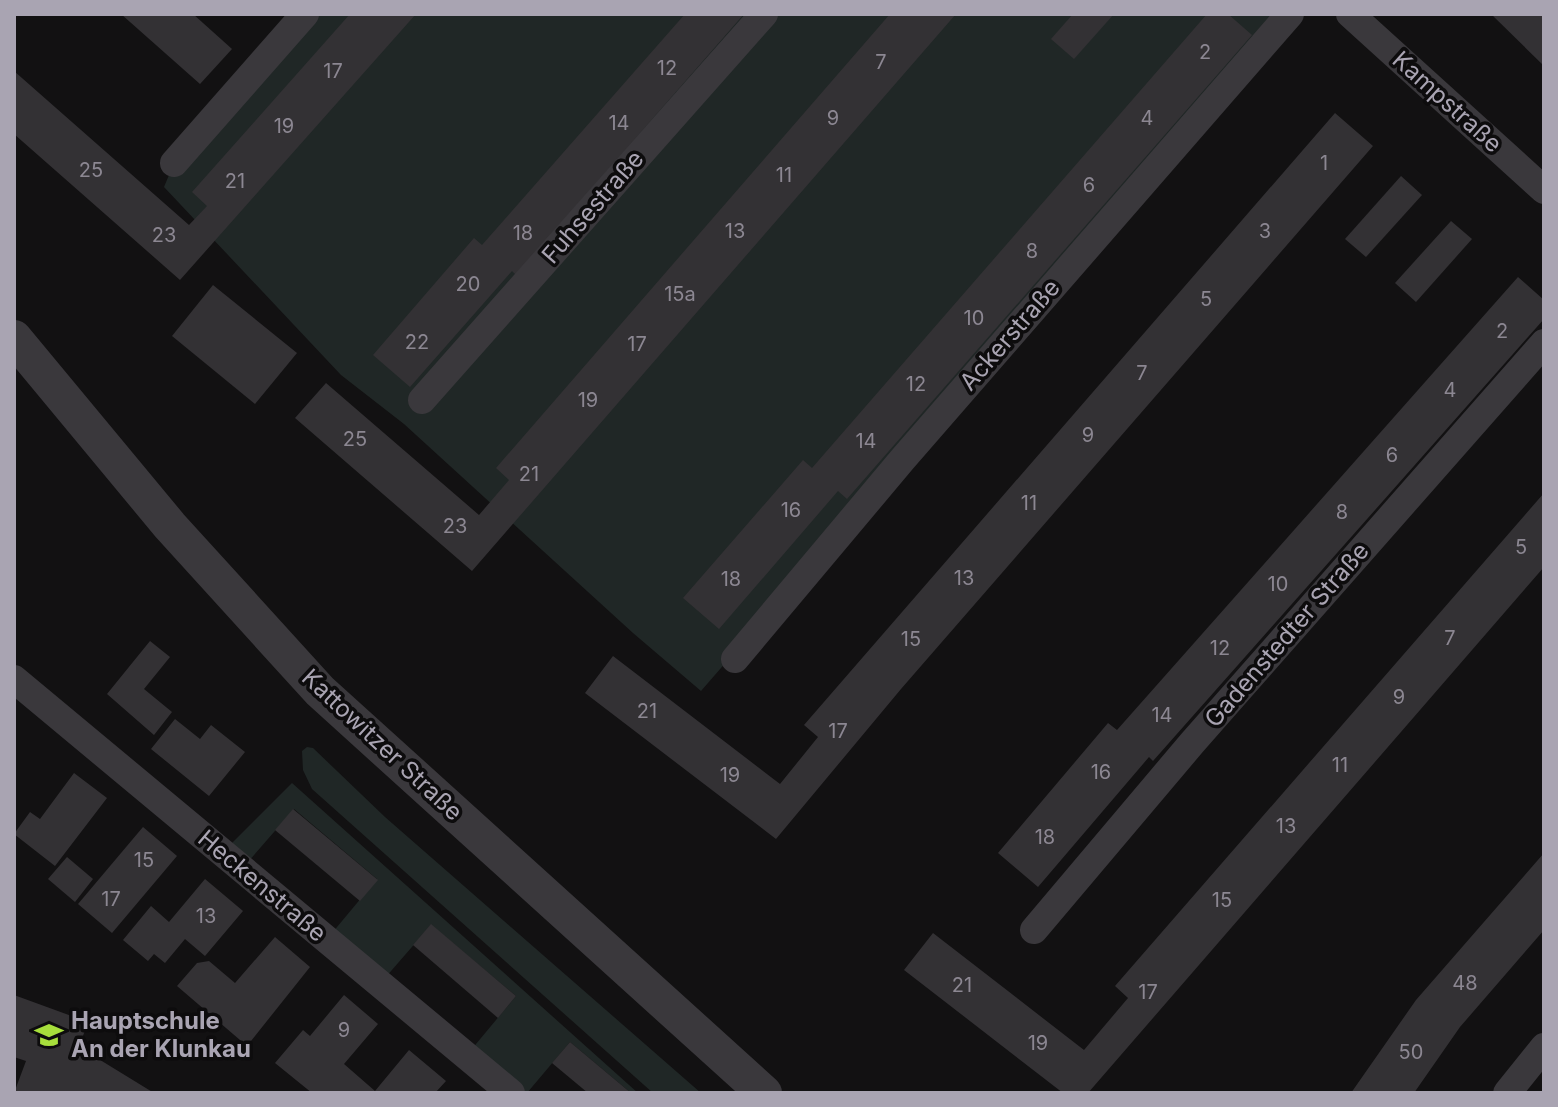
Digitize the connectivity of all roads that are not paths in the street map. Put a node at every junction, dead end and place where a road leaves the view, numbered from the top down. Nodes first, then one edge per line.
1 (305, 14) edge
2 (764, 14) edge
3 (1290, 14) edge
4 (1350, 14) edge
5 (174, 163) dead end
6 (1544, 190) edge
7 (1544, 343) edge
8 (20, 352) edge
9 (422, 400) dead end
10 (735, 659) dead end
11 (14, 679) edge
12 (1034, 930) dead end
13 (1544, 1047) edge
14 (511, 1093) edge
15 (764, 1093) edge
16 (1507, 1093) edge

1 - 5 street
2 - 9 street, Fuhsestraße
3 - 10 street, Ackerstraße
4 - 6 street, Kampstraße
7 - 12 street, Gadenstedter Straße
8 - 15 street, Kattowitzer Straße
11 - 14 street, Heckenstraße
13 - 16 street

